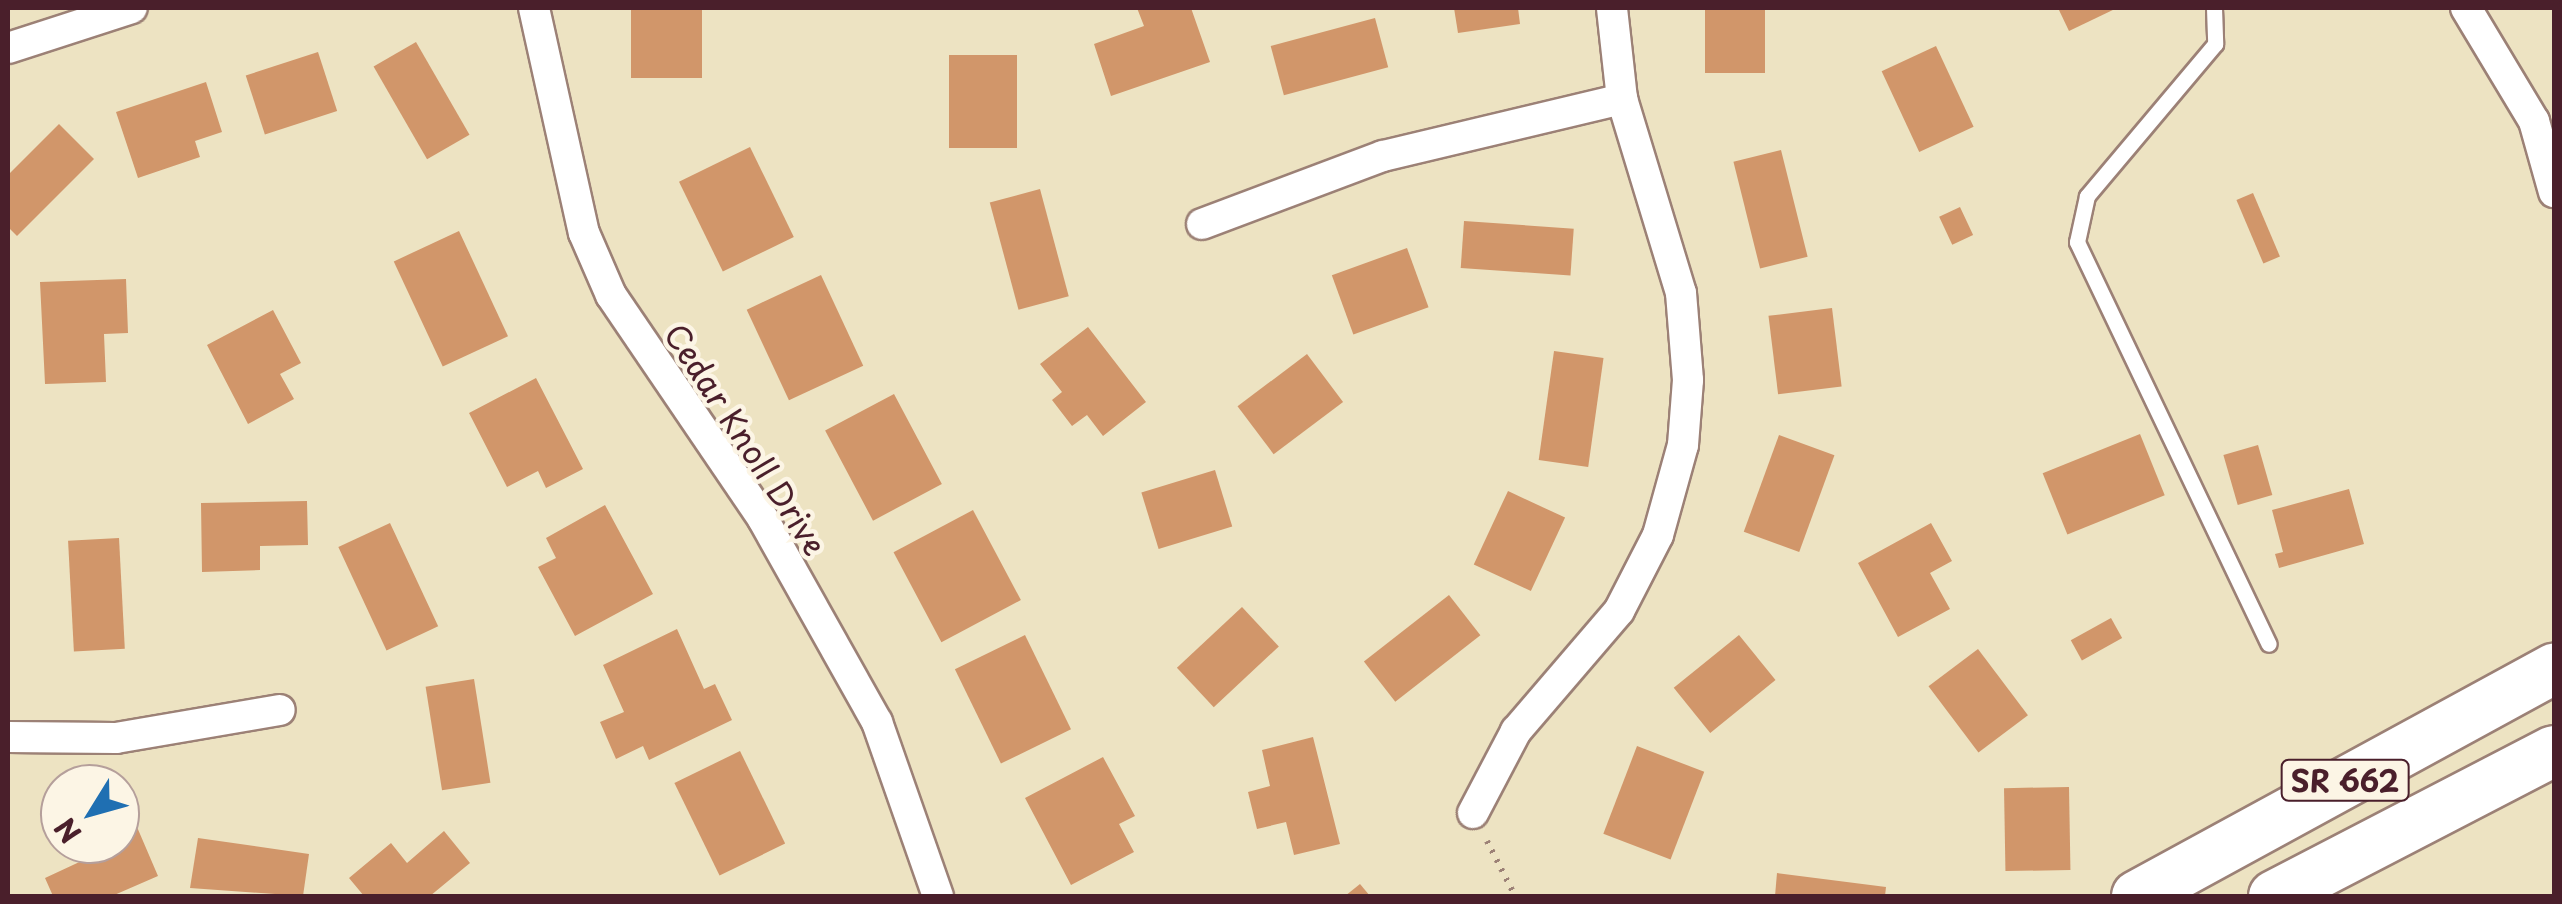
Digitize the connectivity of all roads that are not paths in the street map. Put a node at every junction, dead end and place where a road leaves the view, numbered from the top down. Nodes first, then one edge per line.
1 (132, 8) edge
2 (534, 8) edge
3 (1612, 8) edge
4 (2214, 8) edge
5 (2466, 8) edge
6 (8, 48) edge
7 (1622, 98) junction
8 (2554, 192) edge
9 (1202, 224) dead end
10 (2270, 644) dead end
11 (2554, 669) edge
12 (280, 710) dead end
13 (8, 737) edge
14 (2554, 751) edge
15 (1473, 813) road end
16 (938, 896) edge
17 (2137, 896) edge
18 (2274, 896) edge

1 - 6 street
2 - 16 street, Cedar Knoll Drive
3 - 7 street
4 - 10 lane
5 - 8 street
7 - 9 street
7 - 15 street
11 - 17 main road, SR 662
12 - 13 street
14 - 18 main road, SR 662

